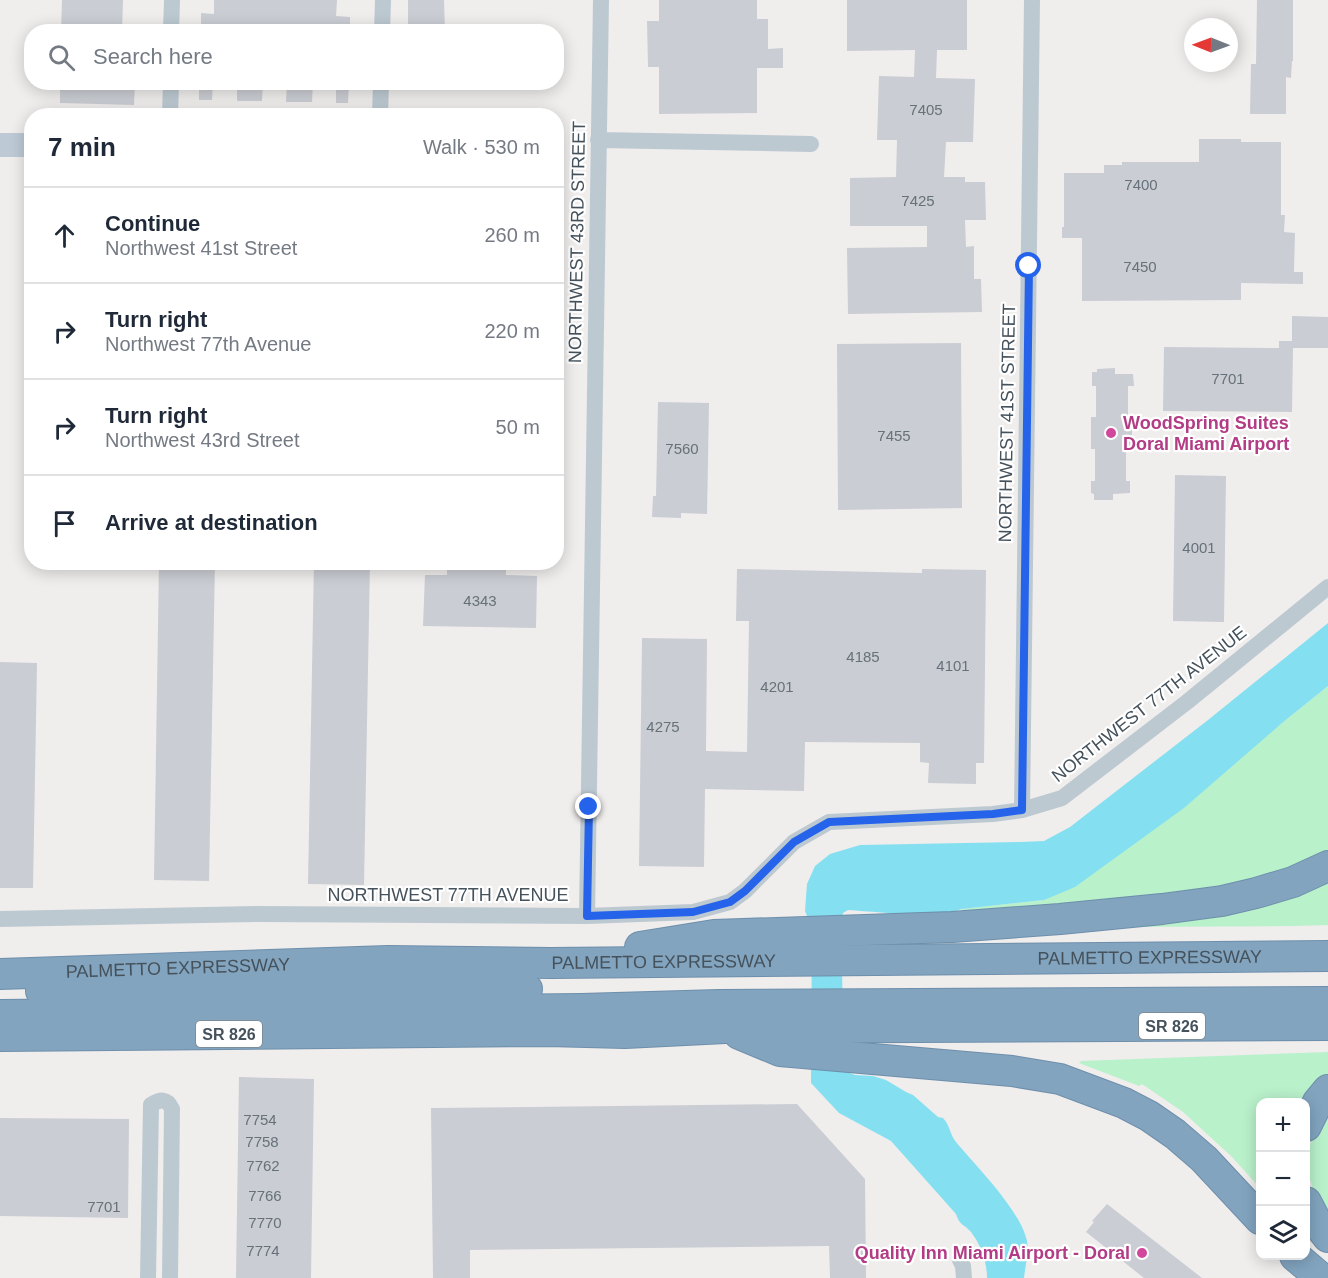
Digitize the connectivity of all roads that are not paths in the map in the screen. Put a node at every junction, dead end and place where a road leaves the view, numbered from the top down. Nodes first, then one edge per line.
1 (172, 0) edge
2 (382, 0) edge
3 (601, 0) edge
4 (1032, 0) edge
5 (171, 24) edge
6 (382, 24) edge
7 (171, 90) edge
8 (381, 90) edge
9 (170, 108) edge
10 (380, 108) edge
11 (598, 140) junction
12 (811, 144) dead end
13 (0, 145) edge
14 (24, 145) edge
15 (1328, 587) edge
16 (1022, 810) junction
17 (1328, 866) edge
18 (587, 916) junction
19 (0, 919) edge
20 (1328, 935) edge
21 (1328, 956) edge
22 (1110, 958) junction
23 (0, 974) edge
24 (1328, 982) edge
25 (0, 990) edge
26 (1328, 1002) edge
27 (825, 1004) junction
28 (0, 1015) edge
29 (1328, 1025) edge
30 (0, 1036) edge
31 (1328, 1090) edge
32 (1310, 1117) edge
33 (1307, 1206) edge
34 (1256, 1215) edge
35 (1328, 1237) edge
36 (960, 1260) dead end
37 (1300, 1260) edge
38 (148, 1278) edge
39 (170, 1278) edge
40 (964, 1278) edge
41 (1321, 1278) edge

1 - 5 street
2 - 6 street
3 - 11 street, NORTHWEST 43RD STREET
4 - 16 street, NORTHWEST 41ST STREET
7 - 9 street
8 - 10 street
11 - 12 street
11 - 18 street, NORTHWEST 43RD STREET
13 - 14 street
15 - 16 street, NORTHWEST 77TH AVENUE
16 - 18 street, NORTHWEST 77TH AVENUE
17 - 27 highway
18 - 19 street, NORTHWEST 77TH AVENUE
20 - 22 highway
21 - 22 highway, PALMETTO EXPRESSWAY / SR 826
22 - 27 highway, PALMETTO EXPRESSWAY / SR 826
23 - 27 highway, PALMETTO EXPRESSWAY / SR 826
24 - 27 highway
25 - 27 highway
26 - 27 highway
27 - 28 highway
27 - 29 highway, PALMETTO EXPRESSWAY / SR 826
27 - 30 highway, SR 826
27 - 34 highway
31 - 32 highway
33 - 35 highway
36 - 40 street
37 - 41 highway
38 - 39 street

